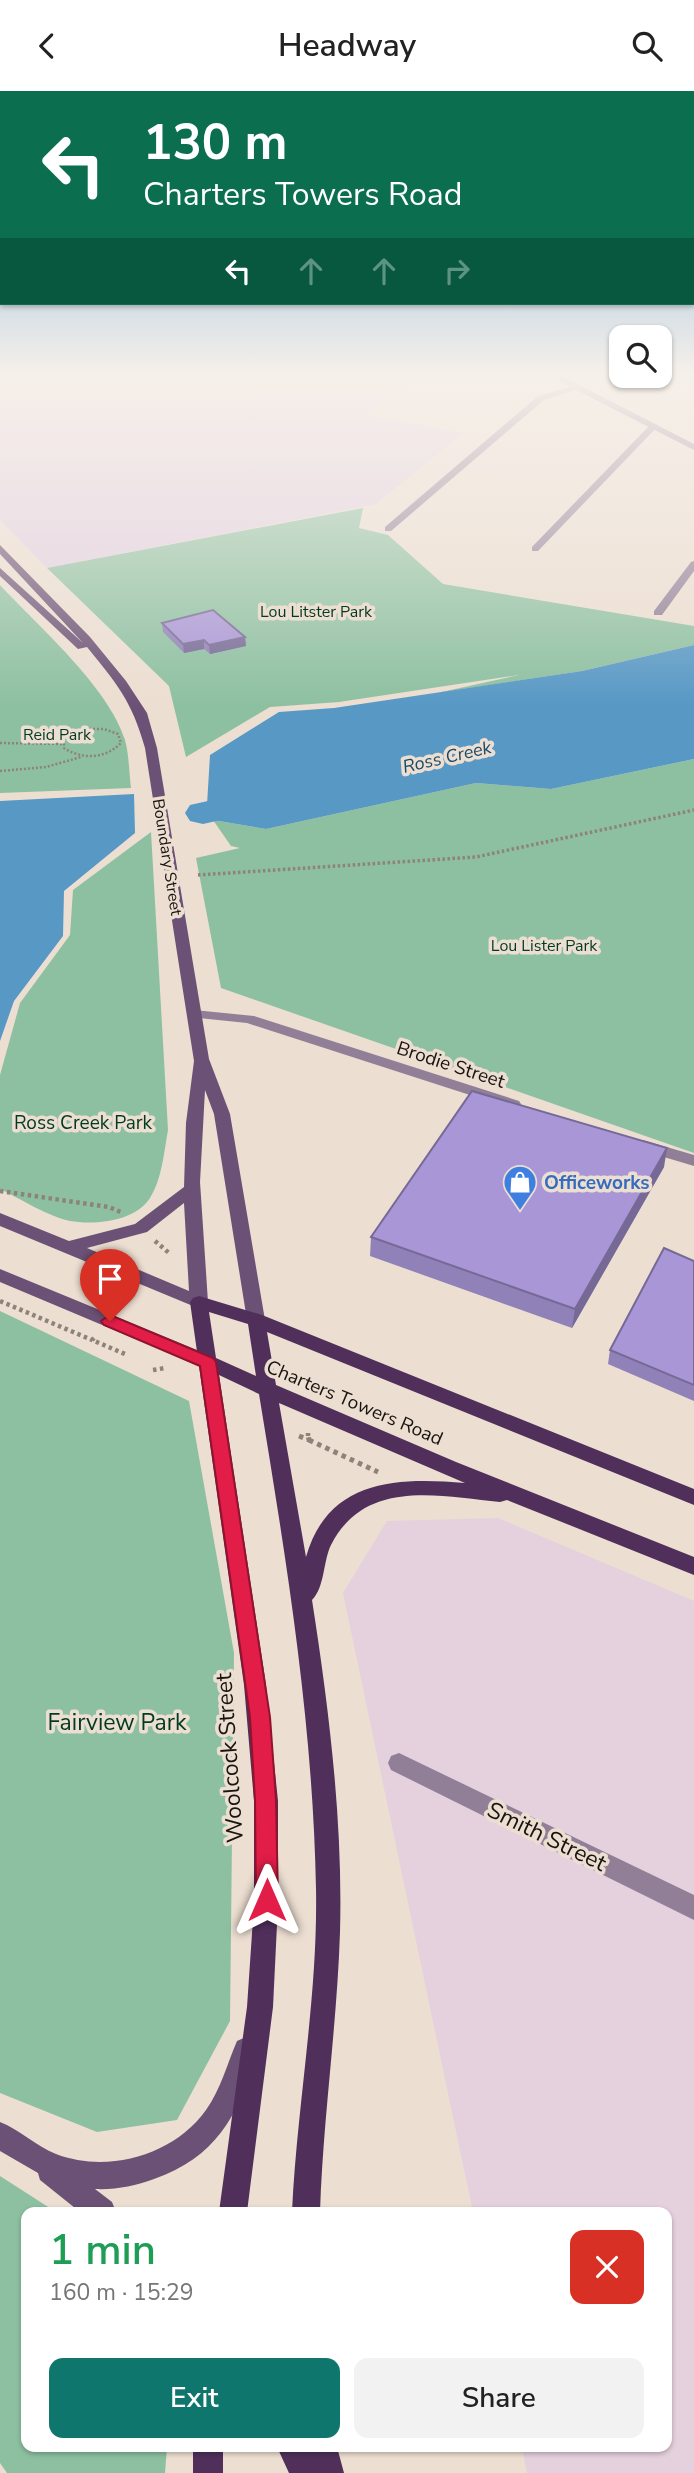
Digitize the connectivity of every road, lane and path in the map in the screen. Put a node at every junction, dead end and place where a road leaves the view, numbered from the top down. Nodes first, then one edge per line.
1 (442, 483) edge
2 (599, 483) edge
3 (388, 529) dead end
4 (0, 548) edge
5 (535, 549) dead end
6 (694, 564) edge
7 (0, 571) edge
8 (658, 613) dead end
9 (107, 665) junction
10 (0, 743) edge
11 (62, 744) junction
12 (83, 756) junction
13 (0, 771) edge
14 (694, 810) edge
15 (198, 875) dead end
16 (194, 1014) junction
17 (201, 1059) junction
18 (522, 1107) edge
19 (628, 1140) edge
20 (694, 1161) edge
21 (191, 1189) junction
22 (0, 1191) edge
23 (130, 1218) dead end
24 (0, 1219) edge
25 (149, 1236) dead end
26 (70, 1247) junction
27 (175, 1247) dead end
28 (169, 1253) junction
29 (165, 1258) dead end
30 (0, 1275) edge
31 (0, 1301) edge
32 (199, 1302) junction
33 (256, 1320) junction
34 (97, 1335) dead end
35 (92, 1340) junction
36 (125, 1354) dead end
37 (208, 1362) junction
38 (268, 1390) junction
39 (299, 1436) dead end
40 (384, 1477) dead end
41 (518, 1495) junction
42 (694, 1497) edge
43 (694, 1566) edge
44 (305, 1607) junction
45 (399, 1763) dead end
46 (694, 1908) edge
47 (260, 2009) junction
48 (0, 2135) edge
49 (33, 2157) junction
50 (96, 2207) edge
51 (234, 2207) edge
52 (306, 2207) edge
53 (208, 2452) edge
54 (294, 2452) edge
55 (323, 2452) edge
56 (208, 2473) edge
57 (305, 2473) edge
58 (329, 2473) edge

1 - 3 street
2 - 5 lane
4 - 9 main road, Boundary Street
6 - 8 street
7 - 9 main road, Boundary Street
9 - 16 main road, Boundary Street
10 - 11 path
11 - 12 path
11 - 12 path
12 - 13 path
14 - 15 path
16 - 17 main road, Boundary Street
16 - 18 street, Brodie Street
17 - 21 main road, Boundary Street
17 - 33 main road, Boundary Street
19 - 20 street
21 - 26 main road
21 - 32 main road, Boundary Street
22 - 23 path
24 - 26 main road, Charters Towers Road
25 - 28 path
26 - 32 main road, Charters Towers Road
27 - 28 path
28 - 29 path
30 - 37 main road, Charters Towers Road
31 - 35 path
32 - 33 main road, Charters Towers Road
32 - 37 main road, Woolcock Street
33 - 38 main road
33 - 42 main road, Charters Towers Road
34 - 35 path
35 - 36 path
37 - 38 main road, Charters Towers Road
37 - 47 main road, Woolcock Street
38 - 41 main road, Charters Towers Road
38 - 44 main road
39 - 40 path
41 - 43 main road, Charters Towers Road
41 - 44 main road
44 - 52 main road
45 - 46 street, Smith Street
47 - 49 main road
47 - 51 main road, Woolcock Street
48 - 49 main road
49 - 50 main road
53 - 56 main road
54 - 57 main road
55 - 58 main road

